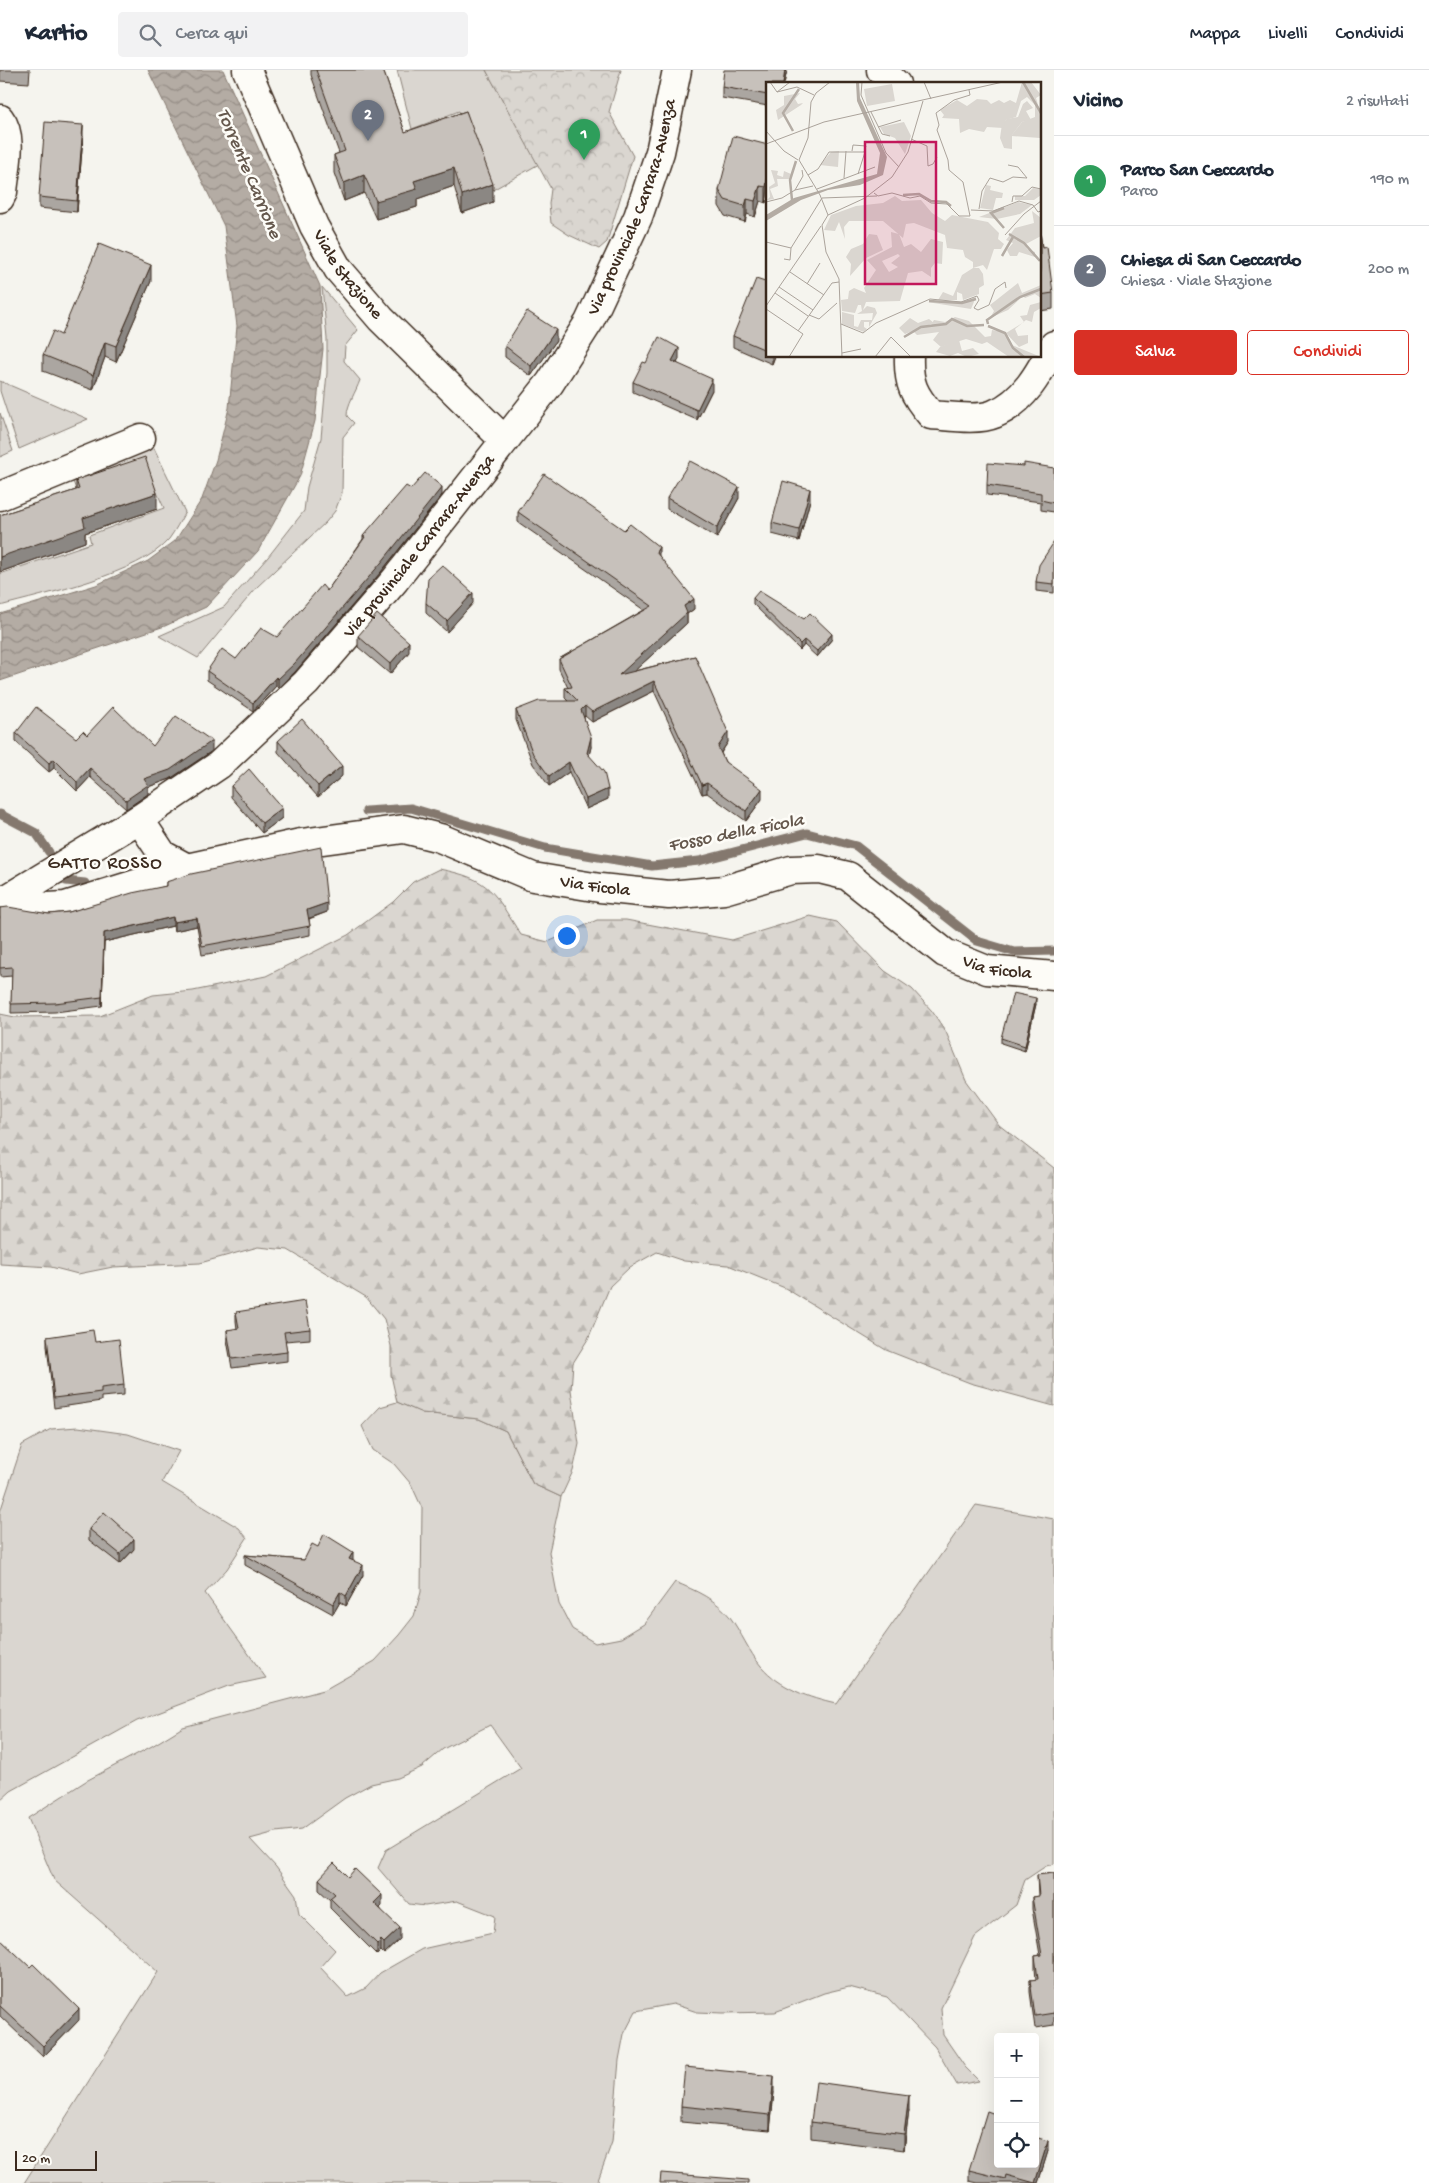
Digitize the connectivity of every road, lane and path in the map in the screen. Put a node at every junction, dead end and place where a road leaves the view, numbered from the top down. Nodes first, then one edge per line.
1 (247, 70) edge
2 (678, 70) edge
3 (881, 70) edge
4 (894, 82) edge
5 (0, 118) edge
6 (0, 198) edge
7 (1054, 345) edge
8 (909, 358) edge
9 (141, 438) dead end
10 (504, 440) junction
11 (0, 496) edge
12 (139, 819) junction
13 (187, 868) junction
14 (2, 900) edge
15 (1054, 976) edge

1 - 10 street, Viale Stazione
2 - 10 street, Via provinciale Carrara-Avenza
3 - 4 street
5 - 6 street
7 - 8 street
9 - 11 street
10 - 12 street, Via provinciale Carrara-Avenza
12 - 13 street
12 - 14 street, Via provinciale Carrara-Avenza
13 - 14 street, Via provinciale Carrara-Avenza
13 - 15 street, Via Ficola

